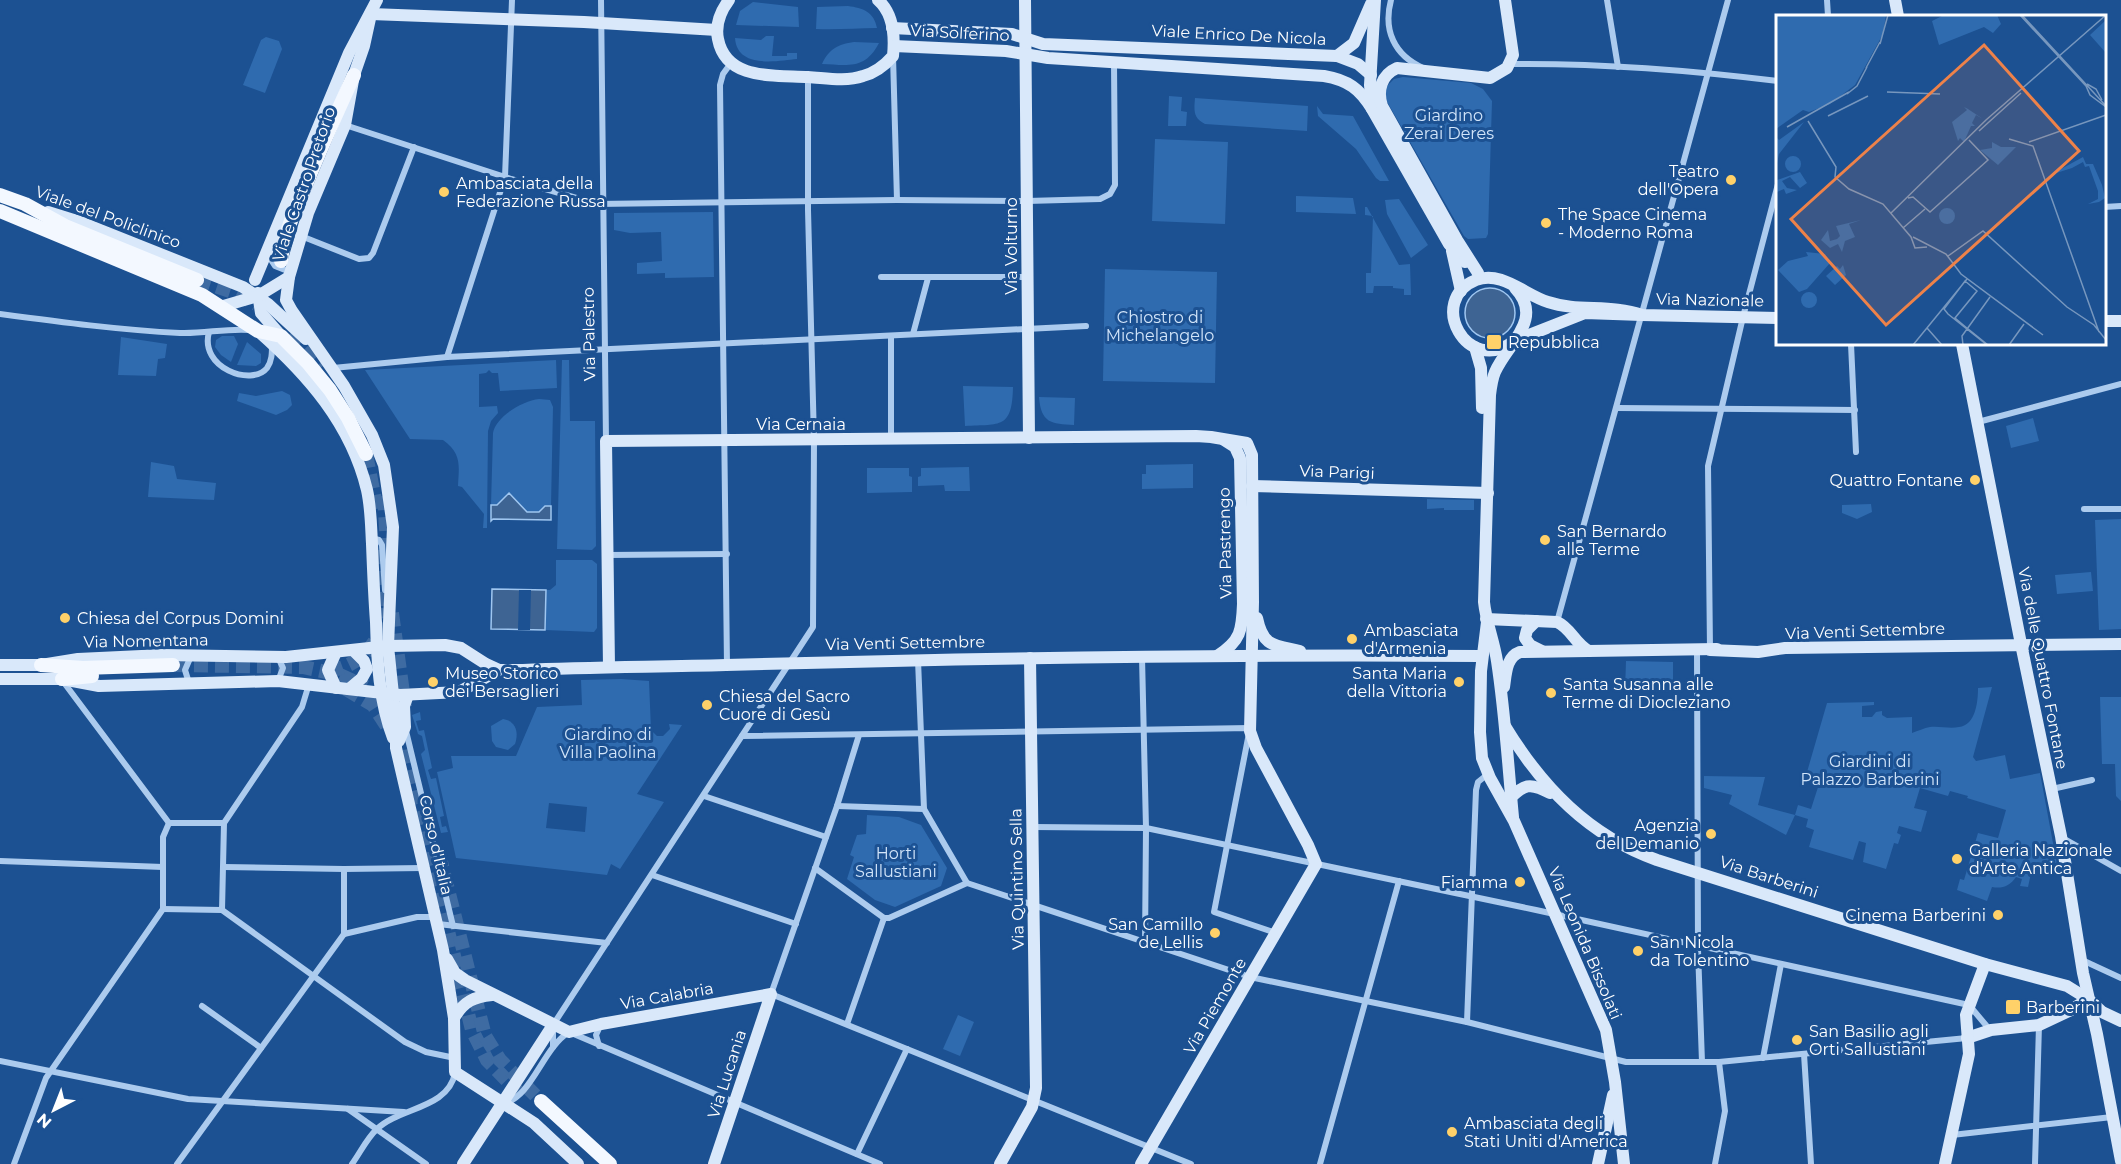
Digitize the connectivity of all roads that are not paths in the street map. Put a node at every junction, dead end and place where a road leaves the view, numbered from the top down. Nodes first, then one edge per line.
1 (377, 0) edge
2 (512, 0) edge
3 (601, 0) edge
4 (729, 0) edge
5 (1026, 0) edge
6 (1374, 0) edge
7 (1391, 0) edge
8 (1506, 0) edge
9 (1607, 0) edge
10 (1728, 0) edge
11 (1827, 0) edge
12 (1895, 0) edge
13 (881, 1) edge
14 (371, 14) junction
15 (1828, 15) edge
16 (1898, 15) edge
17 (512, 20) junction
18 (602, 23) junction
19 (892, 28) junction
20 (717, 30) junction
21 (1026, 40) junction
22 (1100, 46) joint
23 (893, 51) junction
24 (1026, 54) junction
25 (1337, 56) junction
26 (1114, 62) junction
27 (731, 63) junction
28 (1511, 64) junction
29 (1618, 67) junction
30 (1431, 71) junction
31 (1707, 72) junction
32 (354, 75) junction
33 (1371, 75) junction
34 (808, 77) junction
35 (1776, 81) edge
36 (1372, 109) junction
37 (345, 125) junction
38 (414, 147) junction
39 (505, 177) junction
40 (1776, 192) edge
41 (0, 195) edge
42 (897, 200) junction
43 (808, 201) junction
44 (1027, 201) junction
45 (720, 202) junction
46 (604, 204) junction
47 (0, 211) edge
48 (300, 236) junction
49 (1449, 244) junction
50 (266, 252) junction
51 (287, 270) junction
52 (1481, 275) junction
53 (1028, 276) junction
54 (881, 278) dead end
55 (928, 278) junction
56 (255, 280) junction
57 (198, 281) junction
58 (1512, 285) junction
59 (243, 287) junction
60 (1461, 291) junction
61 (286, 295) joint
62 (258, 296) junction
63 (220, 307) junction
64 (1591, 312) junction
65 (0, 314) edge
66 (1642, 315) junction
67 (1743, 317) junction
68 (1776, 318) edge
69 (1086, 326) dead end
70 (1028, 328) junction
71 (209, 332) junction
72 (271, 334) junction
73 (913, 334) junction
74 (891, 336) junction
75 (812, 340) junction
76 (1514, 341) junction
77 (723, 343) junction
78 (1851, 345) edge
79 (1962, 345) edge
80 (1475, 347) junction
81 (319, 349) junction
82 (606, 350) junction
83 (447, 357) junction
84 (333, 368) junction
85 (2121, 384) edge
86 (1486, 400) junction
87 (1617, 408) junction
88 (1722, 409) junction
89 (1855, 410) junction
90 (1978, 422) junction
91 (1211, 436) junction
92 (1029, 438) junction
93 (725, 440) junction
94 (814, 440) junction
95 (891, 440) junction
96 (606, 441) junction
97 (1857, 452) dead end
98 (367, 453) junction
99 (1252, 486) junction
100 (1484, 493) junction
101 (2084, 509) dead end
102 (2121, 509) edge
103 (371, 538) junction
104 (608, 555) junction
105 (726, 555) junction
106 (1254, 603) junction
107 (388, 611) junction
108 (1486, 621) junction
109 (1536, 621) junction
110 (1557, 622) junction
111 (1570, 633) junction
112 (1268, 642) joint
113 (2021, 644) junction
114 (2121, 644) edge
115 (383, 646) junction
116 (353, 650) junction
117 (1697, 650) junction
118 (1710, 650) junction
119 (1546, 651) junction
120 (1589, 651) junction
121 (336, 652) junction
122 (192, 655) junction
123 (1312, 655) junction
124 (1217, 656) junction
125 (1482, 656) junction
126 (278, 657) junction
127 (1142, 657) junction
128 (1251, 657) junction
129 (1030, 658) junction
130 (918, 659) junction
131 (790, 662) junction
132 (0, 664) edge
133 (41, 665) junction
134 (727, 665) junction
135 (609, 667) junction
136 (498, 669) junction
137 (0, 679) edge
138 (62, 679) junction
139 (278, 681) junction
140 (309, 684) junction
141 (189, 685) junction
142 (336, 687) junction
143 (350, 689) junction
144 (387, 694) junction
145 (408, 695) junction
146 (1501, 697) junction
147 (1505, 726) junction
148 (405, 727) junction
149 (1250, 729) junction
150 (1143, 731) junction
151 (1031, 733) junction
152 (859, 735) junction
153 (920, 735) junction
154 (742, 736) junction
155 (396, 748) junction
156 (1508, 762) junction
157 (1486, 770) junction
158 (2092, 780) dead end
159 (2051, 789) junction
160 (704, 796) junction
161 (1557, 796) junction
162 (1508, 800) junction
163 (837, 806) junction
164 (924, 809) junction
165 (224, 823) junction
166 (169, 824) junction
167 (1033, 827) junction
168 (1146, 828) junction
169 (2061, 836) junction
170 (826, 837) junction
171 (1227, 845) junction
172 (0, 861) edge
173 (1316, 864) junction
174 (163, 867) junction
175 (224, 867) junction
176 (423, 868) junction
177 (815, 868) junction
178 (344, 869) junction
179 (2121, 871) edge
180 (1698, 872) junction
181 (652, 875) junction
182 (1400, 881) junction
183 (967, 883) junction
184 (1472, 896) junction
185 (1034, 906) junction
186 (163, 909) junction
187 (222, 910) junction
188 (1554, 914) junction
189 (884, 918) junction
190 (436, 921) junction
191 (796, 924) junction
192 (453, 926) junction
193 (1276, 933) junction
194 (345, 934) junction
195 (607, 943) junction
196 (1145, 944) junction
197 (1698, 945) junction
198 (443, 950) junction
199 (2082, 960) junction
200 (1781, 963) junction
201 (1985, 964) junction
202 (313, 976) junction
203 (1250, 977) junction
204 (2121, 978) edge
205 (771, 994) junction
206 (492, 995) junction
207 (2088, 999) junction
208 (1366, 1001) junction
209 (1969, 1005) junction
210 (202, 1006) dead end
211 (454, 1018) junction
212 (2121, 1021) edge
213 (1467, 1022) junction
214 (601, 1024) junction
215 (847, 1024) junction
216 (553, 1025) junction
217 (2039, 1026) junction
218 (1991, 1030) junction
219 (569, 1032) junction
220 (1967, 1038) junction
221 (599, 1046) junction
222 (553, 1047) junction
223 (261, 1048) junction
224 (907, 1049) junction
225 (1804, 1054) junction
226 (456, 1058) junction
227 (1763, 1058) junction
228 (1611, 1059) junction
229 (0, 1060) edge
230 (1702, 1062) junction
231 (1719, 1062) junction
232 (51, 1071) junction
233 (455, 1072) junction
234 (1615, 1082) junction
235 (1034, 1100) junction
236 (223, 1102) junction
237 (735, 1103) junction
238 (503, 1104) junction
239 (344, 1107) junction
240 (404, 1112) junction
241 (2112, 1117) junction
242 (2037, 1126) junction
243 (377, 1129) junction
244 (1952, 1136) junction
245 (1150, 1148) junction
246 (857, 1154) junction
247 (2121, 1161) edge
248 (14, 1164) edge
249 (177, 1164) edge
250 (352, 1164) edge
251 (426, 1164) edge
252 (463, 1164) edge
253 (578, 1164) edge
254 (597, 1164) edge
255 (610, 1164) edge
256 (714, 1164) edge
257 (880, 1164) edge
258 (1000, 1164) edge
259 (1141, 1164) edge
260 (1191, 1164) edge
261 (1320, 1164) edge
262 (1598, 1164) edge
263 (1624, 1164) edge
264 (1715, 1164) edge
265 (1811, 1164) edge
266 (1945, 1164) edge
267 (2036, 1164) edge

1 - 14 street, Viale Castro Pretorio
2 - 17 street
3 - 18 street, Via Palestro
4 - 20 street
5 - 21 street, Via Volturno
6 - 25 street
6 - 33 street
7 - 30 street
8 - 28 street
9 - 29 street
10 - 31 street
11 - 15 street
12 - 16 street
13 - 19 street
14 - 17 street
14 - 32 street, Viale Castro Pretorio
14 - 50 street, Viale Castro Pretorio
17 - 18 street
17 - 39 street
18 - 20 street
18 - 46 street, Via Palestro
19 - 21 street, Via Solferino
19 - 23 street
20 - 27 street
21 - 22 street, Via Solferino
21 - 24 street, Via Volturno
22 - 25 street, Viale Enrico De Nicola
23 - 24 street, Via Solferino
23 - 34 street
23 - 42 street
24 - 26 street, Via Solferino
24 - 44 street, Via Volturno
25 - 33 street, Viale Enrico De Nicola
26 - 36 street, Viale Enrico De Nicola
26 - 44 street
27 - 34 street
27 - 45 street
28 - 29 street
28 - 30 street
29 - 31 street
30 - 52 street
31 - 35 street
31 - 66 street
32 - 37 street, Viale Castro Pretorio
32 - 51 main road
33 - 36 street
34 - 43 street
36 - 49 street, Viale Enrico De Nicola
37 - 38 street
37 - 48 street, Viale Castro Pretorio
38 - 39 street
38 - 48 street
39 - 46 street
39 - 83 street
40 - 67 street
41 - 57 main road, Viale del Policlinico
42 - 43 street
42 - 44 street
43 - 45 street
43 - 75 street
44 - 53 street, Via Volturno
45 - 46 street
45 - 77 street
46 - 82 street, Via Palestro
47 - 57 main road, Viale del Policlinico
48 - 51 street, Viale Castro Pretorio
49 - 52 street
49 - 60 street
50 - 51 street
50 - 56 street, Viale Castro Pretorio
51 - 61 street, Viale Castro Pretorio
51 - 62 street
52 - 58 street
52 - 60 street
53 - 55 street
53 - 70 street, Via Volturno
54 - 55 street
55 - 73 street
56 - 59 street
56 - 62 street
57 - 59 street, Viale del Policlinico
57 - 63 main road, Viale del Policlinico
58 - 64 street, Via Nazionale
58 - 76 street
59 - 62 street, Viale del Policlinico
60 - 80 street
61 - 81 street, Viale del Policlinico
62 - 63 street
62 - 72 street
62 - 81 street, Viale del Policlinico
63 - 72 main road, Viale del Policlinico
64 - 66 street, Via Nazionale
64 - 76 street
65 - 71 street
66 - 67 street, Via Nazionale
66 - 87 street
67 - 68 street, Via Nazionale
67 - 88 street
69 - 70 street
70 - 73 street
70 - 92 street, Via Volturno
71 - 72 street
71 - 72 street
72 - 98 main road, Viale del Policlinico
73 - 74 street
74 - 75 street
74 - 95 street
75 - 77 street
75 - 94 street
76 - 80 street
76 - 86 street
77 - 82 street
77 - 93 street
78 - 89 street
79 - 90 street, Via delle Quattro Fontane
80 - 86 street
81 - 84 street, Viale del Policlinico
82 - 83 street
82 - 96 street, Via Palestro
83 - 84 street
84 - 98 street, Viale del Policlinico
85 - 90 street
86 - 100 street
87 - 88 street
87 - 110 street
88 - 89 street
88 - 118 street
89 - 97 street
90 - 113 street, Via delle Quattro Fontane
91 - 92 street
91 - 99 street, Via Pastrengo
91 - 124 street, Via Pastrengo
92 - 95 street, Via Cernaia
93 - 94 street, Via Cernaia
93 - 96 street, Via Cernaia
93 - 105 street
94 - 95 street, Via Cernaia
94 - 131 street
96 - 104 street, Via Palestro
98 - 103 street, Viale del Policlinico
98 - 107 street, Viale del Policlinico
99 - 100 street, Via Parigi
99 - 106 street, Via Pastrengo
100 - 108 street
101 - 102 street
103 - 107 street, Viale del Policlinico
103 - 115 street, Viale del Policlinico
104 - 105 street
104 - 135 street, Via Palestro
105 - 134 street
106 - 112 street, Via Pastrengo
106 - 128 street, Via Pastrengo
107 - 115 street, Viale del Policlinico
108 - 109 street
108 - 125 street
108 - 146 street, Via Leonida Bissolati
109 - 110 street
109 - 119 street
110 - 111 street
111 - 119 street
111 - 120 street
112 - 123 street, Via Venti Settembre
113 - 114 street, Via Venti Settembre
113 - 118 street, Via Venti Settembre
113 - 159 street, Via delle Quattro Fontane
115 - 116 street, Via Venti Settembre
115 - 136 street, Via Venti Settembre
115 - 144 street, Corso d'Italia
116 - 121 street
116 - 143 street
117 - 118 street
117 - 120 street
117 - 180 street
119 - 120 street
119 - 146 street
121 - 126 street, Via Nomentana
121 - 142 street
122 - 126 street, Via Nomentana
122 - 133 street, Via Nomentana
122 - 141 street
123 - 125 street, Via Venti Settembre
123 - 128 street, Via Venti Settembre
124 - 127 street, Via Venti Settembre
124 - 128 street, Via Venti Settembre
125 - 157 street
126 - 139 street
127 - 129 street, Via Venti Settembre
127 - 150 street
128 - 149 street, Via Pastrengo
129 - 130 street, Via Venti Settembre
129 - 151 street, Via Quintino Sella
130 - 131 street, Via Venti Settembre
130 - 153 street
131 - 134 street, Via Venti Settembre
131 - 154 street
132 - 133 street, Via Nomentana
133 - 138 main road
134 - 135 street, Via Venti Settembre
135 - 136 street, Via Venti Settembre
136 - 145 street, Via Venti Settembre
137 - 138 street
138 - 141 street
138 - 166 street
139 - 140 street
139 - 141 street
140 - 142 street
140 - 165 street
142 - 143 street
143 - 144 street, Via Venti Settembre
144 - 145 street, Via Venti Settembre
144 - 155 street, Corso d'Italia
145 - 148 street, Corso d'Italia
146 - 147 street, Via Leonida Bissolati
147 - 156 street, Via Leonida Bissolati
147 - 161 street
148 - 155 street, Corso d'Italia
148 - 192 street, Corso d'Italia
149 - 150 street
149 - 171 street
149 - 173 street
150 - 151 street
150 - 168 street
151 - 153 street
151 - 167 street, Via Quintino Sella
152 - 153 street
152 - 154 street
152 - 163 street
153 - 164 street
154 - 160 street
155 - 176 street, Corso d'Italia
156 - 157 street
156 - 162 street, Via Leonida Bissolati
157 - 162 street
157 - 184 street
158 - 159 street
159 - 169 street, Via delle Quattro Fontane
160 - 170 street
160 - 181 street
161 - 162 street
161 - 180 street, Via Barberini
162 - 188 street, Via Leonida Bissolati
163 - 164 street
163 - 170 street
164 - 183 street
165 - 166 street
165 - 175 street
166 - 174 street
167 - 168 street
167 - 185 street, Via Quintino Sella
168 - 171 street
168 - 196 street
169 - 179 street
169 - 199 street, Via delle Quattro Fontane
170 - 177 street
171 - 173 street
171 - 193 street
172 - 174 street
173 - 182 street
173 - 193 street, Via Piemonte
174 - 186 street
175 - 178 street
175 - 187 street
176 - 178 street
176 - 190 street, Corso d'Italia
177 - 189 street
177 - 191 street
178 - 194 street
180 - 197 street
180 - 201 street, Via Barberini
181 - 191 street
181 - 195 street
182 - 184 street
182 - 208 street
183 - 185 street
183 - 189 street
184 - 188 street
184 - 213 street
185 - 196 street
185 - 235 street, Via Quintino Sella
186 - 187 street
186 - 232 street
187 - 202 street
188 - 197 street
188 - 228 street, Via Leonida Bissolati
189 - 215 street
190 - 192 street
190 - 194 street
190 - 198 street, Corso d'Italia
191 - 205 street
192 - 195 street
193 - 203 street, Via Piemonte
194 - 202 street
195 - 216 street
196 - 203 street
197 - 200 street
197 - 230 street
198 - 206 street, Corso d'Italia
198 - 211 street, Corso d'Italia
199 - 204 street
199 - 207 street, Via delle Quattro Fontane
200 - 209 street
200 - 227 street
201 - 207 street, Via Barberini
201 - 209 street
202 - 223 street
202 - 226 street
203 - 208 street
203 - 245 street, Via Piemonte
205 - 214 street, Via Calabria
205 - 215 street
205 - 237 street, Via Lucania
206 - 211 street
206 - 216 street, Corso d'Italia
207 - 212 street, Via Barberini
207 - 217 street
207 - 241 street, Via delle Quattro Fontane
208 - 213 street
208 - 261 street
209 - 218 street
209 - 220 street
210 - 223 street
211 - 226 street, Corso d'Italia
213 - 228 street
214 - 219 street, Via Calabria
214 - 221 street
215 - 224 street
216 - 219 street, Corso d'Italia
216 - 222 street
216 - 238 street
217 - 218 street
217 - 242 street
218 - 220 street
219 - 221 street
219 - 222 street
220 - 225 street
220 - 244 street
221 - 237 street
222 - 238 street
223 - 236 street
224 - 235 street
224 - 246 street
225 - 227 street
225 - 265 street
226 - 233 street, Corso d'Italia
227 - 231 street
228 - 230 street
228 - 234 street, Via Leonida Bissolati
229 - 232 street
230 - 231 street
231 - 264 street
232 - 236 street
232 - 248 street
233 - 238 street
233 - 240 street
234 - 262 street, Via Leonida Bissolati
234 - 263 street, Via Leonida Bissolati
235 - 245 street
235 - 258 street
236 - 239 street
236 - 249 street
237 - 246 street
237 - 256 street, Via Lucania
238 - 252 street
238 - 253 street
239 - 240 street
239 - 243 street
240 - 243 street
241 - 242 street
241 - 247 street, Via delle Quattro Fontane
242 - 244 street
242 - 267 street
243 - 250 street
243 - 251 street
244 - 266 street
245 - 259 street, Via Piemonte
245 - 260 street
246 - 257 street
254 - 255 main road

